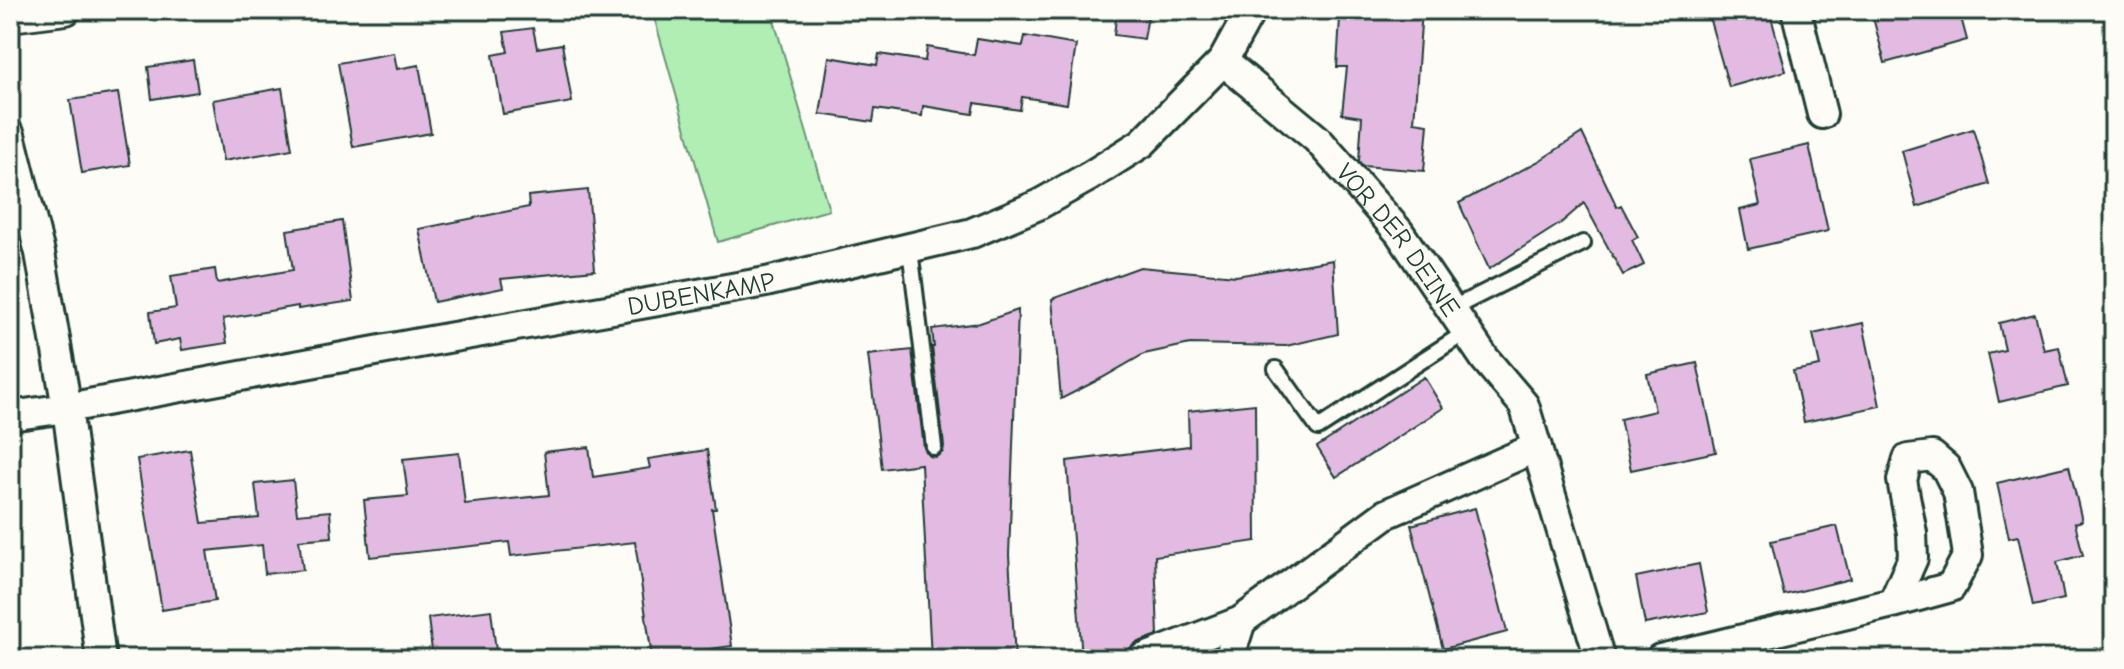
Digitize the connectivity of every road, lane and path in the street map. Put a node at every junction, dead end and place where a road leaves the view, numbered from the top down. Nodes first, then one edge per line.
1 (66, 10) edge
2 (1251, 10) edge
3 (1796, 10) edge
4 (10, 17) edge
5 (1223, 61) junction
6 (1822, 114) dead end
7 (10, 135) edge
8 (1583, 243) dead end
9 (910, 249) junction
10 (1459, 320) junction
11 (1276, 369) dead end
12 (67, 408) junction
13 (10, 416) edge
14 (934, 447) dead end
15 (1537, 447) junction
16 (1893, 603) junction
17 (1241, 621) junction
18 (101, 659) edge
19 (1142, 659) edge
20 (1229, 659) edge
21 (1600, 659) edge
22 (1660, 659) edge

1 - 4 street
2 - 5 street, DUBENKAMP
3 - 6 street
5 - 9 street, DUBENKAMP
5 - 10 street, VOR DER DEINE
7 - 12 street
8 - 10 lane
9 - 12 street, DUBENKAMP
9 - 14 lane
10 - 11 lane
10 - 15 street, VOR DER DEINE
12 - 13 street, DUBENKAMP
12 - 18 street
15 - 17 street
15 - 21 street, VOR DER DEINE
16 - 16 street
16 - 22 street
17 - 19 street
17 - 20 street

